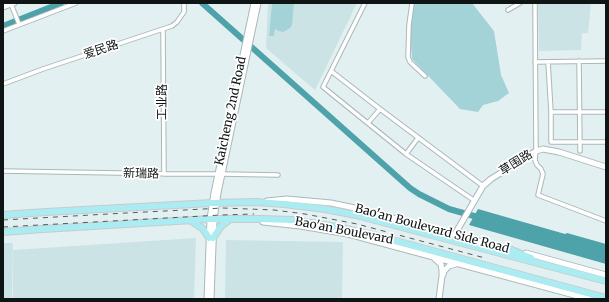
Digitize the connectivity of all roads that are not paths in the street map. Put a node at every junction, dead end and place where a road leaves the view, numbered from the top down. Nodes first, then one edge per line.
1 (76, 3) edge
2 (184, 3) edge
3 (254, 3) edge
4 (258, 3) edge
5 (365, 3) edge
6 (412, 3) edge
7 (520, 3) edge
8 (535, 3) edge
9 (13, 4) edge
10 (3, 7) edge
11 (508, 10) dead end
12 (19, 24) junction
13 (163, 30) junction
14 (3, 31) edge
15 (249, 36) junction
16 (579, 61) junction
17 (606, 61) edge
18 (535, 62) junction
19 (548, 62) junction
20 (331, 70) junction
21 (425, 76) dead end
22 (3, 84) edge
23 (380, 109) junction
24 (551, 112) junction
25 (580, 112) junction
26 (606, 112) edge
27 (368, 123) junction
28 (418, 138) junction
29 (580, 142) junction
30 (606, 142) edge
31 (536, 151) junction
32 (580, 151) dead end
33 (406, 154) junction
34 (606, 167) edge
35 (3, 171) edge
36 (164, 174) junction
37 (220, 174) junction
38 (278, 175) dead end
39 (483, 186) junction
40 (475, 201) junction
41 (255, 202) junction
42 (215, 203) junction
43 (4, 215) edge
44 (212, 219) junction
45 (232, 219) junction
46 (187, 221) junction
47 (606, 221) edge
48 (3, 232) edge
49 (455, 234) junction
50 (211, 238) junction
51 (509, 249) junction
52 (433, 257) junction
53 (457, 264) junction
54 (549, 266) junction
55 (606, 275) edge
56 (442, 276) junction
57 (606, 281) edge
58 (606, 298) edge
59 (207, 299) edge
60 (211, 299) edge
61 (439, 299) edge
62 (589, 299) edge

1 - 12 street
2 - 13 street, 爱民路
3 - 15 main road, Kaicheng 2nd Road
4 - 15 main road, Kaicheng 2nd Road
5 - 20 street
6 - 21 street
7 - 11 street
8 - 18 street
9 - 10 main road
9 - 12 street
12 - 14 street
13 - 22 street, 爱民路
13 - 36 street, 工业路
15 - 37 main road, Kaicheng 2nd Road
16 - 17 street
16 - 19 street
16 - 25 street
18 - 19 street
18 - 31 street
19 - 24 street
20 - 23 street
20 - 27 street
23 - 27 street
23 - 28 street
24 - 25 street
24 - 29 street
25 - 26 street
25 - 29 street
27 - 33 street
28 - 33 street
28 - 39 street
29 - 30 street
29 - 32 street
31 - 34 main road, 草围路
31 - 39 main road, 草围路
31 - 47 street
33 - 40 street
35 - 36 street, 新瑞路
36 - 37 street, 新瑞路
37 - 38 street, 新瑞路
37 - 42 main road, Kaicheng 2nd Road
39 - 40 main road, 草围路
40 - 49 main road, 草围路
41 - 42 main road, Bao'an Boulevard
41 - 49 main road, Bao'an Boulevard Side Road
41 - 54 main road, Bao'an Boulevard
42 - 43 main road, Bao'an Boulevard
42 - 44 main road, Kaicheng 2nd Road
44 - 45 main road, Bao'an Boulevard
44 - 46 main road, Bao'an Boulevard
44 - 50 main road, Kaicheng 2nd Road
45 - 50 main road
45 - 52 main road
45 - 58 main road, Bao'an Boulevard
46 - 48 main road, Bao'an Boulevard
46 - 50 main road
49 - 51 main road, Bao'an Boulevard Side Road
50 - 59 main road
50 - 60 main road
51 - 54 main road
51 - 55 main road, Bao'an Boulevard Side Road
52 - 53 main road
52 - 56 main road
53 - 56 main road
53 - 62 main road
54 - 57 main road, Bao'an Boulevard
56 - 61 main road

